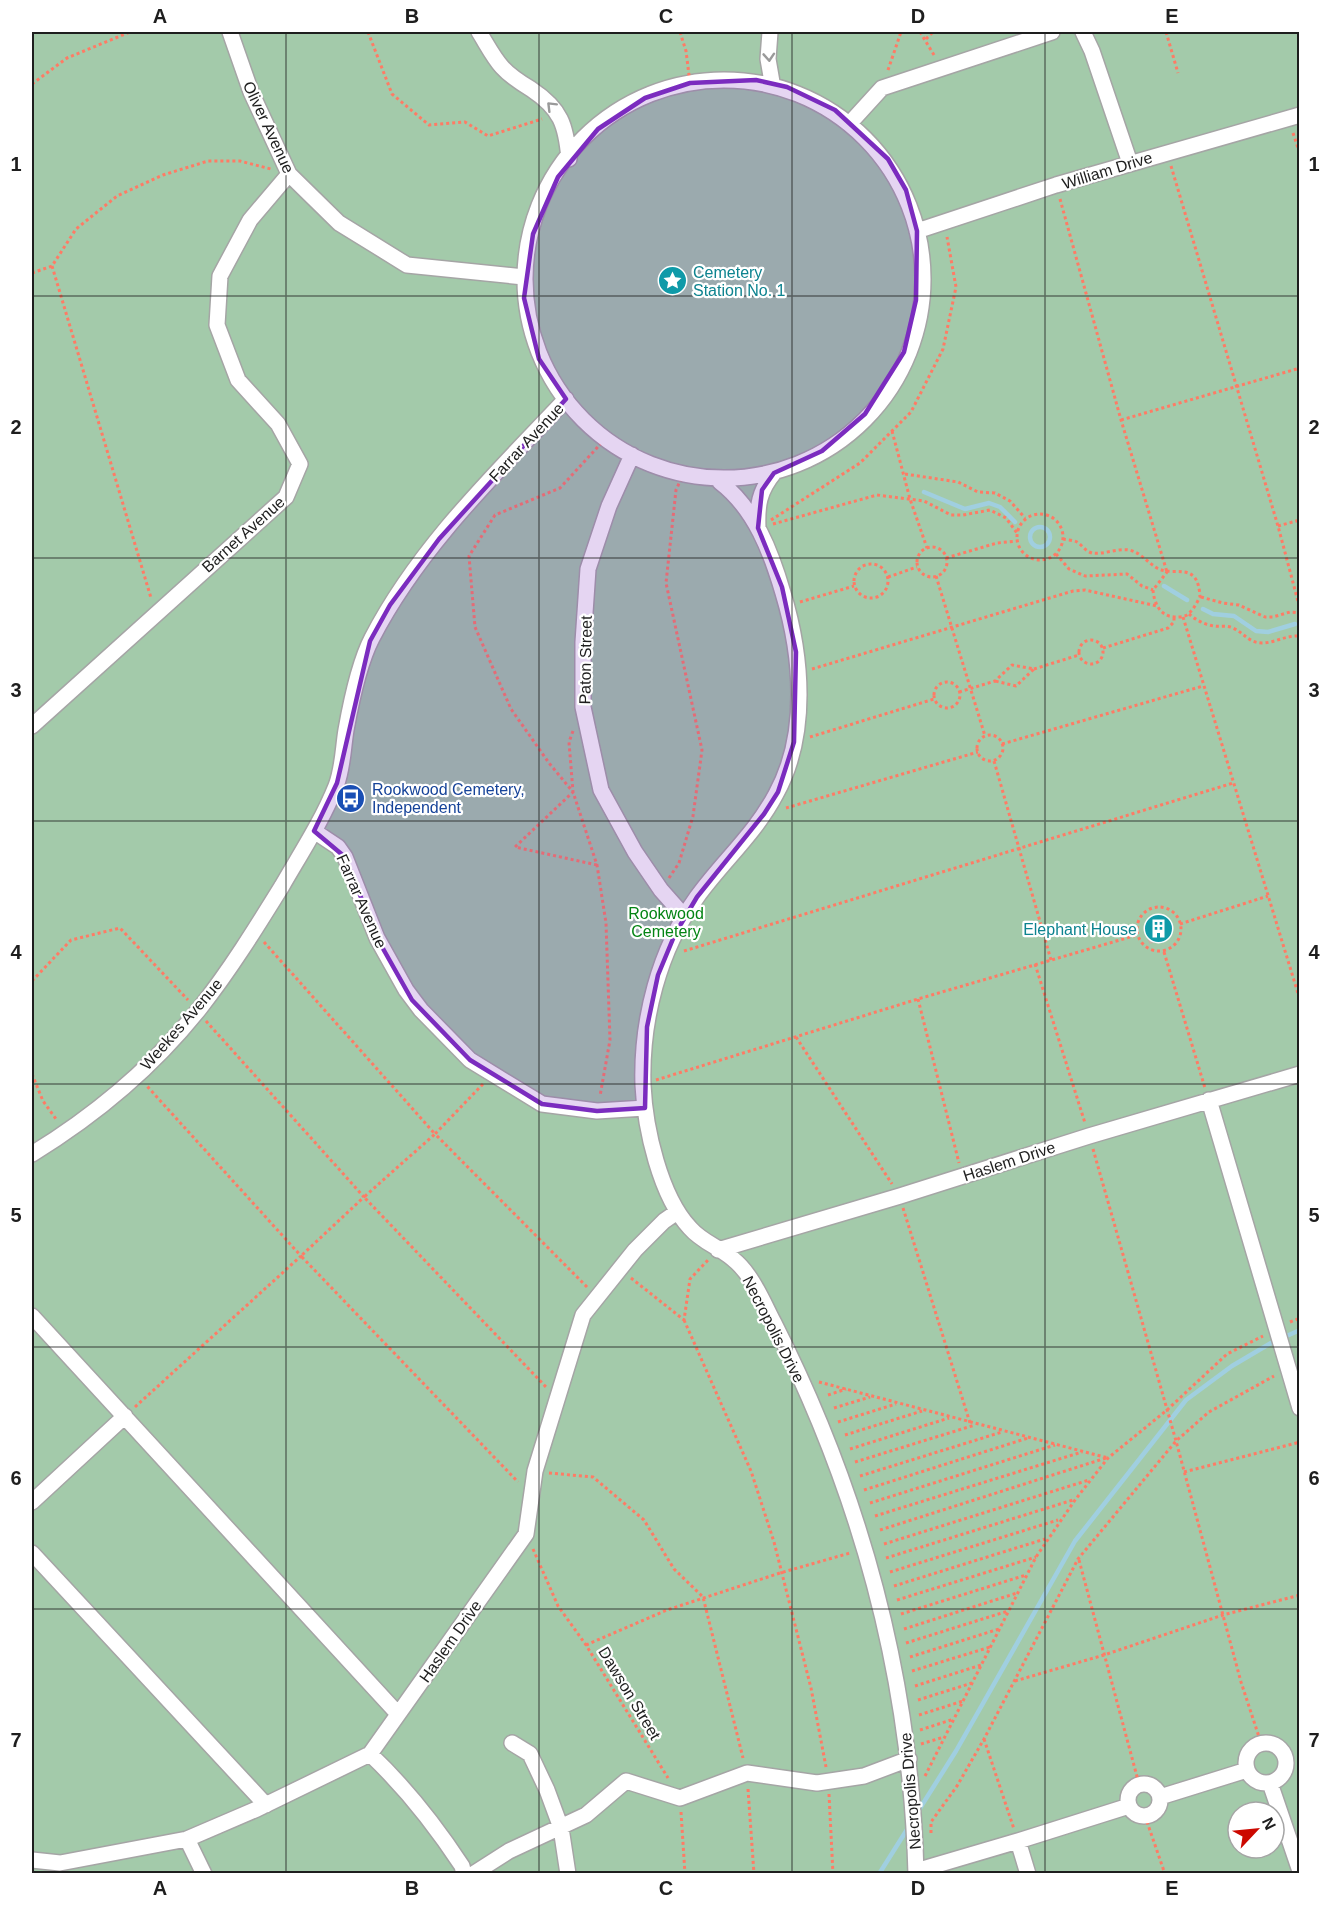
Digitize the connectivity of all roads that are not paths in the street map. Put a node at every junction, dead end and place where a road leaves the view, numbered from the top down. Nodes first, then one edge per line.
1 (230, 32) edge
2 (479, 32) edge
3 (770, 32) edge
4 (1052, 32) edge
5 (1083, 32) edge
6 (772, 82) junction
7 (1296, 115) edge
8 (851, 122) junction
9 (569, 159) junction
10 (1130, 163) junction
11 (289, 174) junction
12 (917, 231) junction
13 (524, 277) junction
14 (566, 399) junction
15 (632, 456) junction
16 (774, 474) junction
17 (720, 482) junction
18 (758, 528) junction
19 (32, 726) edge
20 (314, 831) junction
21 (684, 916) junction
22 (1299, 1074) edge
23 (1209, 1100) junction
24 (645, 1108) junction
25 (32, 1154) edge
26 (677, 1212) junction
27 (718, 1250) junction
28 (32, 1316) edge
29 (1299, 1408) edge
30 (125, 1416) junction
31 (32, 1502) edge
32 (32, 1553) edge
33 (398, 1714) junction
34 (512, 1743) dead end
35 (370, 1755) junction
36 (909, 1759) junction
37 (1293, 1759) edge
38 (1247, 1770) junction
39 (1270, 1783) junction
40 (1160, 1797) junction
41 (266, 1804) junction
42 (1129, 1806) junction
43 (561, 1828) junction
44 (187, 1839) junction
45 (1018, 1840) junction
46 (32, 1860) edge
47 (1299, 1871) edge
48 (916, 1872) edge
49 (204, 1874) edge
50 (464, 1874) edge
51 (472, 1874) edge
52 (568, 1874) edge
53 (1028, 1874) edge

1 - 11 street, Oliver Avenue
9 -> 2 street
3 -> 6 street
4 - 8 street
5 - 10 street
6 - 8 street
6 - 9 street
7 - 10 street, William Drive
8 - 12 street
9 - 13 street
10 - 12 street, William Drive
11 - 13 street, Oliver Avenue
11 - 19 street, Barnet Avenue
12 - 16 street
13 - 14 street
14 - 15 street
14 - 20 street, Farrar Avenue
15 - 17 street
15 - 21 street, Paton Street
16 - 17 street
16 - 18 street, Necropolis Drive
17 - 18 street, Necropolis Drive
18 - 21 street, Necropolis Drive
20 - 24 street, Farrar Avenue
20 - 25 street, Weekes Avenue
21 - 24 street, Necropolis Drive
22 - 23 street, Haslem Drive
23 - 27 street, Haslem Drive
23 - 29 street
24 - 26 street, Necropolis Drive
26 - 27 street, Necropolis Drive
26 - 33 street, Haslem Drive
27 - 36 street, Necropolis Drive
28 - 30 street
30 - 31 street
30 - 33 street
32 - 41 street
33 - 35 street, Haslem Drive
34 - 43 street
35 - 41 street
35 - 50 street
36 - 43 street
36 - 48 street, Necropolis Drive
37 - 38 street
37 - 39 street
38 - 39 street
38 - 40 street
39 - 47 street
40 - 42 street
40 - 42 street
41 - 44 street
42 - 45 street
43 - 51 street
43 - 52 street
44 - 46 street
44 - 49 street
45 - 48 street
45 - 53 street

